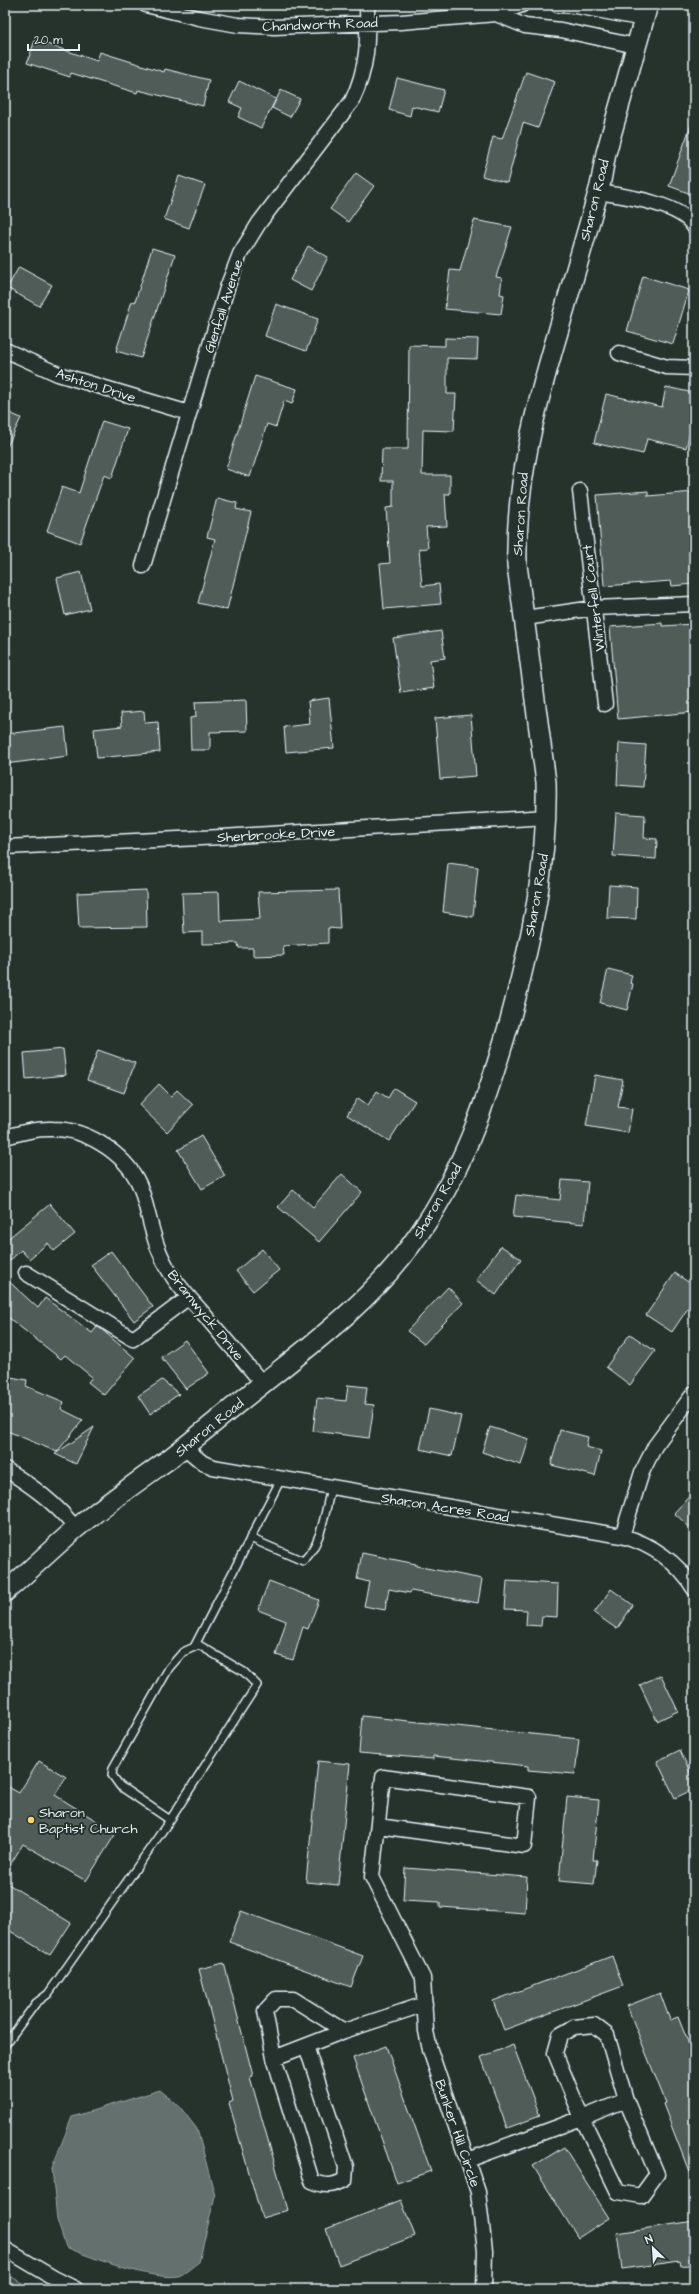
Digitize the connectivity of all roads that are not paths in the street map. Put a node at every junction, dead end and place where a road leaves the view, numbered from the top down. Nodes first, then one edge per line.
1 (146, 5) edge
2 (367, 5) edge
3 (522, 5) edge
4 (558, 5) edge
5 (646, 12) edge
6 (496, 14) junction
7 (367, 23) junction
8 (636, 46) junction
9 (598, 192) junction
10 (694, 227) edge
11 (5, 350) edge
12 (619, 353) dead end
13 (694, 368) edge
14 (189, 413) junction
15 (580, 491) dead end
16 (143, 566) dead end
17 (694, 604) edge
18 (594, 608) junction
19 (524, 618) junction
20 (605, 704) dead end
21 (547, 817) junction
22 (5, 847) edge
23 (5, 1137) edge
24 (26, 1273) dead end
25 (189, 1297) junction
26 (263, 1384) junction
27 (694, 1393) edge
28 (184, 1447) junction
29 (5, 1469) edge
30 (281, 1479) junction
31 (331, 1488) junction
32 (76, 1529) junction
33 (622, 1536) junction
34 (250, 1538) junction
35 (694, 1589) edge
36 (5, 1592) edge
37 (194, 1647) junction
38 (170, 1820) junction
39 (378, 1826) junction
40 (425, 2004) junction
41 (344, 2031) junction
42 (5, 2045) edge
43 (306, 2046) junction
44 (274, 2058) junction
45 (626, 2100) junction
46 (582, 2118) junction
47 (468, 2160) junction
48 (5, 2249) edge
49 (76, 2289) edge
50 (484, 2289) edge

1 - 7 street, Chandworth Road
2 - 7 street, Glenfall Avenue
3 - 6 street, Chandworth Road
4 - 5 street
5 - 8 main road, Sharon Road
6 - 7 street, Chandworth Road
6 - 8 street, Chandworth Road
7 - 14 street, Glenfall Avenue
8 - 9 main road, Sharon Road
9 - 10 street
9 - 19 main road, Sharon Road
11 - 14 street, Ashton Drive
12 - 13 street
14 - 16 street, Glenfall Avenue
15 - 18 street, Winterfell Court
17 - 18 street
18 - 19 street
18 - 20 street, Winterfell Court
19 - 21 main road, Sharon Road
21 - 22 street, Sherbrooke Drive
21 - 26 main road, Sharon Road
23 - 25 street, Bramwyck Drive
24 - 25 street
25 - 26 street, Bramwyck Drive
26 - 28 main road, Sharon Road
27 - 33 street
28 - 30 street, Sharon Acres Road
28 - 32 main road, Sharon Road
29 - 32 street
30 - 31 street, Sharon Acres Road
30 - 34 lane
31 - 33 street, Sharon Acres Road
31 - 34 lane
32 - 36 main road, Sharon Road
33 - 35 street, Sharon Acres Road
34 - 37 lane
37 - 38 lane
37 - 38 lane
38 - 42 lane
39 - 39 street
39 - 40 street, Bunker Hill Circle
40 - 41 street
40 - 47 street, Bunker Hill Circle
41 - 43 street
41 - 44 street
43 - 44 street
43 - 44 street
45 - 46 street
45 - 46 street
45 - 46 street
46 - 47 street
47 - 50 street, Bunker Hill Circle
48 - 49 street

